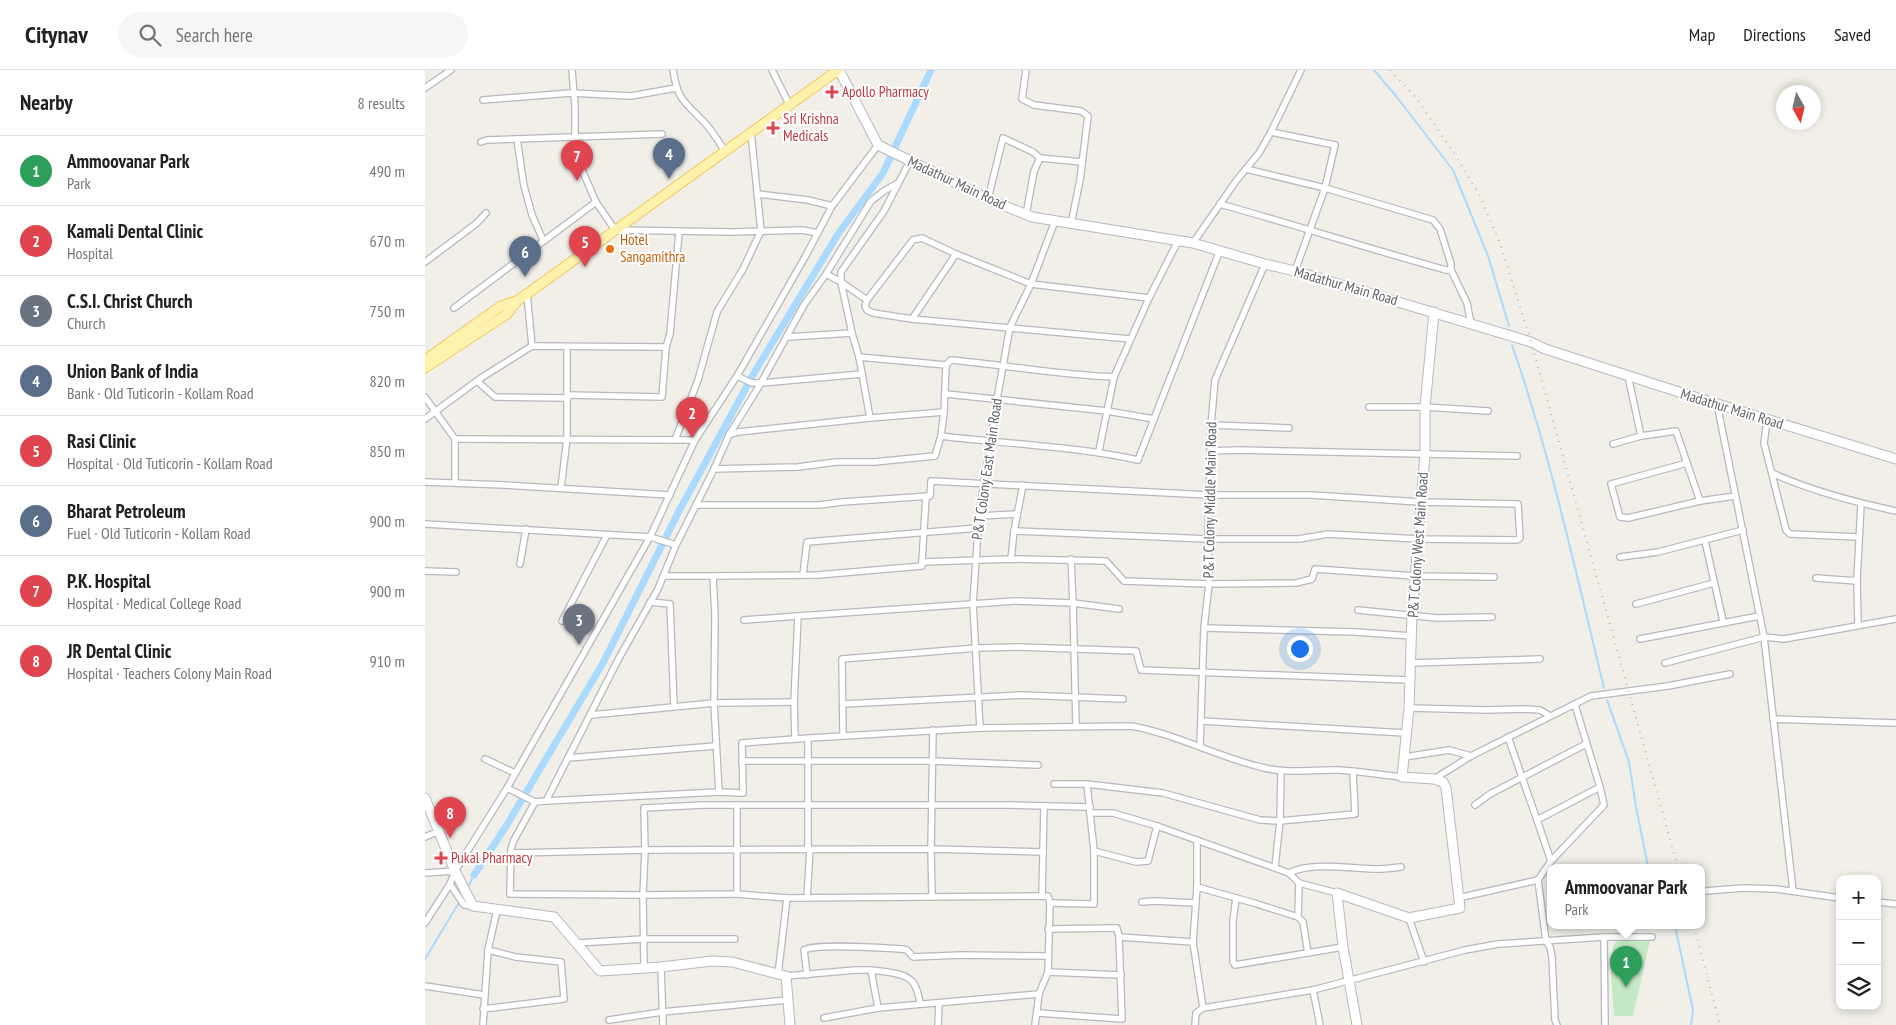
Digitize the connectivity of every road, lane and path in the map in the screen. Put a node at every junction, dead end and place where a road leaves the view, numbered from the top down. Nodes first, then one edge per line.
1 (451, 70) edge
2 (572, 70) edge
3 (673, 70) edge
4 (772, 70) edge
5 (839, 70) edge
6 (1026, 70) edge
7 (1301, 70) edge
8 (425, 88) edge
9 (676, 88) junction
10 (574, 93) junction
11 (483, 100) dead end
12 (789, 104) junction
13 (751, 132) junction
14 (1271, 132) junction
15 (662, 134) dead end
16 (575, 138) junction
17 (517, 139) junction
18 (481, 142) dead end
19 (881, 147) junction
20 (725, 151) junction
21 (1040, 158) junction
22 (908, 160) junction
23 (1082, 162) junction
24 (1246, 169) junction
25 (898, 183) junction
26 (1325, 188) junction
27 (758, 194) junction
28 (988, 199) junction
29 (596, 202) junction
30 (1220, 204) junction
31 (832, 206) junction
32 (486, 213) dead end
33 (1026, 215) junction
34 (1055, 221) junction
35 (1071, 224) junction
36 (1310, 229) junction
37 (615, 230) junction
38 (761, 230) junction
39 (679, 232) junction
40 (818, 233) junction
41 (543, 240) junction
42 (1178, 241) junction
43 (1193, 243) junction
44 (1220, 250) junction
45 (956, 254) junction
46 (425, 262) edge
47 (1265, 264) junction
48 (1451, 270) junction
49 (1295, 271) junction
50 (826, 274) junction
51 (841, 282) junction
52 (1031, 284) junction
53 (527, 294) junction
54 (1149, 298) junction
55 (517, 300) junction
56 (867, 300) junction
57 (453, 308) dead end
58 (1434, 312) junction
59 (911, 319) junction
60 (1471, 324) junction
61 (1010, 327) junction
62 (852, 333) junction
63 (787, 337) junction
64 (1130, 339) junction
65 (532, 346) junction
66 (666, 347) junction
67 (567, 348) junction
68 (859, 357) junction
69 (425, 360) edge
70 (1004, 364) junction
71 (946, 365) junction
72 (425, 368) edge
73 (862, 374) junction
74 (737, 376) junction
75 (1629, 376) junction
76 (1114, 377) junction
77 (477, 381) junction
78 (761, 383) junction
79 (946, 394) junction
80 (425, 397) edge
81 (568, 397) junction
82 (997, 399) junction
83 (1717, 404) junction
84 (1369, 407) dead end
85 (1425, 407) junction
86 (435, 411) junction
87 (1488, 411) dead end
88 (944, 412) junction
89 (1107, 412) junction
90 (870, 418) junction
91 (425, 419) edge
92 (1154, 419) junction
93 (1767, 420) junction
94 (1211, 425) junction
95 (1289, 428) dead end
96 (729, 436) junction
97 (941, 436) junction
98 (1641, 436) junction
99 (567, 438) junction
100 (455, 439) junction
101 (675, 440) junction
102 (695, 440) junction
103 (990, 442) junction
104 (1613, 444) dead end
105 (1099, 451) junction
106 (1210, 451) junction
107 (1425, 454) junction
108 (1517, 456) dead end
109 (1896, 459) edge
110 (1687, 463) junction
111 (714, 469) junction
112 (1772, 473) junction
113 (425, 482) edge
114 (985, 482) junction
115 (455, 483) junction
116 (1023, 485) junction
117 (561, 488) junction
118 (671, 495) junction
119 (1209, 495) junction
120 (926, 496) junction
121 (1735, 496) junction
122 (1700, 501) junction
123 (1421, 502) junction
124 (1861, 504) junction
125 (695, 505) junction
126 (1896, 511) edge
127 (1017, 514) junction
128 (979, 516) junction
129 (425, 524) edge
130 (978, 528) junction
131 (526, 529) junction
132 (1743, 530) junction
133 (923, 531) junction
134 (1014, 531) junction
135 (607, 535) junction
136 (650, 537) junction
137 (1859, 537) junction
138 (1207, 539) junction
139 (1418, 539) junction
140 (1705, 540) junction
141 (676, 545) junction
142 (1620, 558) dead end
143 (1011, 559) junction
144 (1071, 559) junction
145 (976, 561) junction
146 (922, 562) junction
147 (520, 564) dead end
148 (425, 571) edge
149 (456, 572) dead end
150 (803, 575) junction
151 (663, 576) junction
152 (713, 576) junction
153 (1415, 576) junction
154 (1494, 577) dead end
155 (1816, 578) dead end
156 (1857, 581) junction
157 (1714, 583) junction
158 (1209, 584) junction
159 (650, 602) junction
160 (1073, 602) junction
161 (973, 604) junction
162 (1636, 604) dead end
163 (1119, 609) dead end
164 (1358, 610) dead end
165 (797, 616) junction
166 (1412, 616) junction
167 (1759, 616) junction
168 (1492, 617) dead end
169 (1896, 619) edge
170 (562, 620) dead end
171 (744, 620) dead end
172 (1723, 621) junction
173 (1858, 625) junction
174 (1204, 628) junction
175 (1412, 636) junction
176 (1764, 636) junction
177 (1640, 638) dead end
178 (977, 648) junction
179 (1073, 649) junction
180 (1540, 659) dead end
181 (1410, 663) junction
182 (1665, 663) dead end
183 (1203, 673) junction
184 (1730, 674) dead end
185 (1408, 680) junction
186 (1075, 697) junction
187 (978, 698) junction
188 (1123, 699) dead end
189 (794, 702) junction
190 (714, 704) junction
191 (843, 704) junction
192 (1575, 705) junction
193 (673, 706) junction
194 (1409, 708) junction
195 (591, 715) junction
196 (1550, 716) junction
197 (1773, 719) junction
198 (1202, 721) dead end
199 (1896, 722) edge
200 (1076, 726) junction
201 (980, 728) junction
202 (933, 730) junction
203 (1405, 733) junction
204 (843, 736) junction
205 (808, 738) junction
206 (1508, 738) junction
207 (795, 739) junction
208 (1586, 744) junction
209 (715, 746) junction
210 (1200, 746) junction
211 (1471, 756) junction
212 (1405, 757) junction
213 (485, 758) dead end
214 (568, 758) junction
215 (743, 761) junction
216 (808, 761) junction
217 (931, 761) junction
218 (1038, 765) dead end
219 (1281, 771) junction
220 (1353, 772) junction
221 (515, 773) junction
222 (1402, 777) junction
223 (1522, 777) junction
224 (1434, 778) junction
225 (1054, 784) dead end
226 (1087, 784) junction
227 (1600, 787) junction
228 (507, 788) junction
229 (719, 792) junction
230 (643, 796) junction
231 (425, 798) edge
232 (546, 801) junction
233 (535, 802) junction
234 (737, 805) junction
235 (809, 805) junction
236 (931, 805) junction
237 (1475, 805) dead end
238 (1044, 806) junction
239 (644, 808) junction
240 (1090, 810) junction
241 (1537, 820) junction
242 (1280, 821) junction
243 (1157, 826) junction
244 (439, 832) junction
245 (425, 838) edge
246 (1197, 840) junction
247 (809, 849) junction
248 (931, 849) junction
249 (645, 850) junction
250 (738, 850) junction
251 (1094, 851) junction
252 (1043, 852) junction
253 (511, 853) junction
254 (1551, 861) junction
255 (1549, 864) edge
256 (1401, 867) dead end
257 (1547, 867) edge
258 (1275, 868) junction
259 (455, 871) junction
260 (425, 873) edge
261 (1289, 873) junction
262 (1538, 880) junction
263 (1299, 883) junction
264 (450, 884) junction
265 (1197, 887) junction
266 (1705, 891) dead end
267 (1793, 891) junction
268 (1337, 893) junction
269 (737, 894) junction
270 (643, 895) junction
271 (932, 896) junction
272 (1042, 896) junction
273 (1836, 897) edge
274 (787, 898) junction
275 (807, 898) junction
276 (1236, 898) junction
277 (1458, 898) junction
278 (1142, 902) dead end
279 (1881, 902) edge
280 (1050, 903) junction
281 (469, 904) junction
282 (1196, 904) junction
283 (1896, 904) edge
284 (497, 910) junction
285 (1298, 918) junction
286 (1409, 918) junction
287 (425, 922) edge
288 (1048, 928) junction
289 (1119, 937) junction
290 (1604, 937) junction
291 (1652, 937) dead end
292 (643, 939) junction
293 (735, 939) dead end
294 (1546, 941) junction
295 (1193, 942) junction
296 (577, 943) junction
297 (1343, 947) junction
298 (488, 950) junction
299 (1308, 953) junction
300 (1047, 956) junction
301 (1424, 962) junction
302 (661, 967) junction
303 (644, 968) junction
304 (871, 970) junction
305 (1048, 972) junction
306 (782, 975) junction
307 (807, 975) junction
308 (1121, 975) junction
309 (1349, 981) junction
310 (425, 986) edge
311 (1313, 990) junction
312 (1039, 994) junction
313 (484, 995) junction
314 (787, 1000) junction
315 (939, 1003) junction
316 (920, 1004) junction
317 (878, 1008) junction
318 (1203, 1008) junction
319 (483, 1009) junction
320 (662, 1012) junction
321 (1037, 1013) junction
322 (824, 1018) dead end
323 (609, 1020) dead end
324 (483, 1025) edge
325 (663, 1025) edge
326 (790, 1025) edge
327 (938, 1025) edge
328 (1035, 1025) edge
329 (1195, 1025) edge
330 (1320, 1025) edge
331 (1357, 1025) edge
332 (1557, 1025) edge
333 (1605, 1025) edge

1 - 8 street
2 - 10 street
3 - 9 street
4 - 12 street
5 - 12 main road
5 - 19 street
6 - 23 street
7 - 14 street
9 - 10 street
9 - 20 street
10 - 11 street
10 - 16 street
12 - 13 main road
13 - 20 main road
13 - 27 street
14 - 24 street
14 - 26 street
15 - 16 street
16 - 17 street
16 - 29 street
17 - 18 street
17 - 41 street
19 - 22 street, Madathur Main Road
19 - 31 street
20 - 37 main road
21 - 23 street
21 - 28 street
21 - 33 street
22 - 25 street
22 - 28 street, Madathur Main Road
23 - 35 street
24 - 26 street
24 - 30 street
25 - 50 street
25 - 51 street
26 - 36 street
26 - 48 street
27 - 31 street
27 - 38 street
28 - 33 street, Madathur Main Road
29 - 37 street
29 - 41 street
30 - 36 street
30 - 43 street
31 - 40 street
32 - 46 street
33 - 34 street, Madathur Main Road
34 - 35 street, Madathur Main Road
34 - 52 street, P&T Colony East Main Road
35 - 42 street, Madathur Main Road
36 - 48 street
36 - 49 street
37 - 39 street
37 - 53 main road
38 - 39 street
38 - 40 street
38 - 101 street
39 - 66 street
40 - 74 street
41 - 57 street
42 - 43 street, Madathur Main Road
42 - 54 street
43 - 44 street, Madathur Main Road
44 - 47 street, Madathur Main Road
44 - 92 street
45 - 52 street
45 - 56 street
45 - 59 street
47 - 49 street, Madathur Main Road
47 - 94 street, P&T Colony Middle Main Road
48 - 60 street
49 - 58 street, Madathur Main Road
50 - 51 street
50 - 63 street
51 - 56 street
51 - 62 street
52 - 54 street
52 - 61 street, P&T Colony East Main Road
53 - 55 main road
53 - 65 street
54 - 64 street
55 - 69 main road
55 - 72 main road
56 - 59 street
58 - 60 street, Madathur Main Road
58 - 85 street, P&T Colony West Main Road
59 - 61 street
60 - 75 street, Madathur Main Road
61 - 64 street
61 - 70 street, P&T Colony East Main Road
62 - 63 street
62 - 68 street
63 - 78 street
64 - 76 street
65 - 67 street
65 - 77 street
66 - 67 street
66 - 81 street
67 - 81 street
68 - 71 street
68 - 73 street
70 - 71 street
70 - 76 street
70 - 82 street, P&T Colony East Main Road
71 - 79 street
73 - 78 street
73 - 90 street
74 - 78 street
74 - 102 street
75 - 83 street, Madathur Main Road
75 - 98 street
76 - 89 street
77 - 81 street
77 - 86 street
78 - 96 street
79 - 82 street
79 - 88 street
80 - 86 street
81 - 99 street
82 - 89 street
82 - 103 street, P&T Colony East Main Road
83 - 93 street, Madathur Main Road
83 - 121 street
84 - 85 street
85 - 87 street
85 - 107 street, P&T Colony West Main Road
86 - 91 street
86 - 100 street
88 - 90 street
88 - 97 street
89 - 92 street
89 - 105 street
90 - 96 street
92 - 105 street
93 - 109 street, Madathur Main Road
93 - 112 street
94 - 95 street
94 - 106 street, P&T Colony Middle Main Road
96 - 111 street
97 - 103 street
97 - 111 street
98 - 104 street
98 - 110 street
99 - 100 street
99 - 101 street
99 - 117 street
100 - 115 street
101 - 102 street
102 - 118 street
103 - 105 street
103 - 114 street, P&T Colony East Main Road
106 - 107 street
106 - 119 street, P&T Colony Middle Main Road
107 - 108 street
107 - 123 street, P&T Colony West Main Road
110 - 122 street
110 - 122 street
111 - 125 street
112 - 124 street
112 - 137 street
113 - 115 street
114 - 116 street
114 - 120 street
114 - 128 street, P&T Colony East Main Road
115 - 117 street
116 - 119 street
116 - 127 street
117 - 118 street
118 - 136 street
119 - 123 street
119 - 138 street, P&T Colony Middle Main Road
120 - 125 street
120 - 133 street
121 - 122 street
121 - 132 street
123 - 139 street, P&T Colony West Main Road
123 - 139 street
124 - 126 street
124 - 137 street
125 - 141 street
127 - 128 street
127 - 134 street
128 - 130 street, P&T Colony East Main Road
129 - 131 street
130 - 133 street
130 - 145 street, P&T Colony East Main Road
131 - 135 street
131 - 147 street
132 - 140 street
132 - 167 street
133 - 146 street
133 - 150 street
134 - 138 street
134 - 143 street
135 - 136 street
135 - 170 street
136 - 141 street
136 - 221 street
137 - 156 street
138 - 139 street
138 - 158 street, P&T Colony Middle Main Road
139 - 153 street, P&T Colony West Main Road
140 - 142 street
140 - 157 street
141 - 151 street
143 - 144 street
143 - 145 street
144 - 158 street
144 - 160 street
145 - 146 street
145 - 161 street, P&T Colony East Main Road
146 - 150 street
148 - 149 street
150 - 152 street
151 - 152 street
151 - 159 street
152 - 190 street
153 - 154 street
153 - 158 street
153 - 166 street, P&T Colony West Main Road
155 - 156 street
156 - 173 street
157 - 162 street
157 - 172 street
158 - 174 street, P&T Colony Middle Main Road
159 - 193 street
159 - 195 street
160 - 161 street
160 - 163 street
160 - 179 street
161 - 165 street
161 - 178 street, P&T Colony East Main Road
164 - 166 street
165 - 171 street
165 - 189 street
166 - 168 street
166 - 175 street, P&T Colony West Main Road
167 - 172 street
167 - 176 street
169 - 173 street
172 - 177 street
173 - 176 street
174 - 175 street
174 - 183 street, P&T Colony Middle Main Road
175 - 181 street, P&T Colony West Main Road
176 - 182 street
176 - 197 street
178 - 179 street
178 - 187 street, P&T Colony East Main Road
178 - 191 street
179 - 183 street
179 - 186 street
180 - 181 street
181 - 185 street, P&T Colony West Main Road
183 - 185 street
183 - 210 street, P&T Colony Middle Main Road
184 - 192 street
185 - 194 street, P&T Colony West Main Road
186 - 187 street
186 - 188 street
186 - 200 street
187 - 191 street
187 - 201 street, P&T Colony East Main Road
189 - 190 street
189 - 207 street
190 - 193 street
190 - 209 street
191 - 204 street
192 - 196 street
192 - 208 street
193 - 195 street
194 - 196 street
194 - 203 street, P&T Colony West Main Road
195 - 214 street
196 - 206 street
197 - 199 street
197 - 267 street
198 - 203 street
200 - 201 street
200 - 210 street
201 - 202 street
202 - 204 street
202 - 217 street
203 - 212 street, P&T Colony West Main Road
204 - 205 street
205 - 207 street
205 - 216 street
206 - 211 street
206 - 223 street
207 - 215 street
208 - 223 street
208 - 227 street
209 - 214 street
209 - 229 street
210 - 219 street
211 - 212 street
211 - 224 street
212 - 222 street, P&T Colony West Main Road
213 - 221 street
214 - 232 street
215 - 216 street
215 - 229 street
216 - 217 street
216 - 235 street
217 - 218 street
217 - 236 street
219 - 220 street
219 - 242 street
220 - 222 street
220 - 242 street
221 - 228 street
222 - 224 street
223 - 237 street
223 - 241 street
224 - 277 street
225 - 226 street
226 - 240 street
226 - 242 street
227 - 241 street
227 - 254 street
228 - 233 street
228 - 259 street
229 - 230 street
230 - 232 street
230 - 239 street
231 - 244 street
232 - 233 street
233 - 253 street
234 - 235 street
234 - 239 street
234 - 250 street
235 - 236 street
235 - 247 street
236 - 238 street
236 - 248 street
238 - 240 street
238 - 252 street
239 - 249 street
240 - 243 street
240 - 251 street
241 - 254 street
242 - 258 street
243 - 246 street
243 - 251 street
244 - 245 street
244 - 259 street
246 - 258 street
246 - 265 street
247 - 248 street
247 - 250 street
247 - 275 street
248 - 252 street
248 - 271 street
249 - 250 street
249 - 253 street
249 - 270 street
250 - 269 street
251 - 280 street
252 - 272 street
253 - 270 street
254 - 255 street
256 - 261 street
257 - 262 street
258 - 261 street
259 - 260 street
259 - 264 street
259 - 281 street
261 - 263 street
262 - 277 street
262 - 294 street
263 - 268 street
263 - 285 street
264 - 281 street
264 - 287 street
265 - 276 street
265 - 282 street
266 - 267 street
267 - 273 street
268 - 286 street
268 - 297 street
269 - 270 street
269 - 274 street
270 - 292 street
271 - 272 street
271 - 275 street
272 - 280 street
274 - 275 street
274 - 306 street
276 - 285 street
276 - 299 street
277 - 286 street
278 - 282 street
279 - 283 street
280 - 288 street
281 - 284 street
282 - 295 street
284 - 296 street
284 - 298 street
285 - 299 street
286 - 301 street
288 - 289 street
288 - 300 street
289 - 295 street
289 - 308 street
290 - 291 street
290 - 294 street
290 - 333 street
292 - 293 street
292 - 296 street
292 - 303 street
294 - 301 street
294 - 332 street
295 - 318 street
296 - 303 street
297 - 299 street
297 - 309 street
298 - 313 street
298 - 319 street
300 - 305 street
300 - 307 street
301 - 309 street
302 - 303 street
302 - 306 street
302 - 320 street
304 - 307 street
304 - 316 street
304 - 317 street
305 - 308 street
305 - 312 street
306 - 307 street
306 - 314 street
308 - 321 street
309 - 311 street
309 - 331 street
310 - 313 street
311 - 318 street
311 - 330 street
312 - 315 street
312 - 321 street
313 - 319 street
314 - 320 street
314 - 326 street
315 - 316 street
315 - 327 street
316 - 317 street
317 - 322 street
318 - 329 street
319 - 324 street
320 - 323 street
320 - 325 street
321 - 328 street

